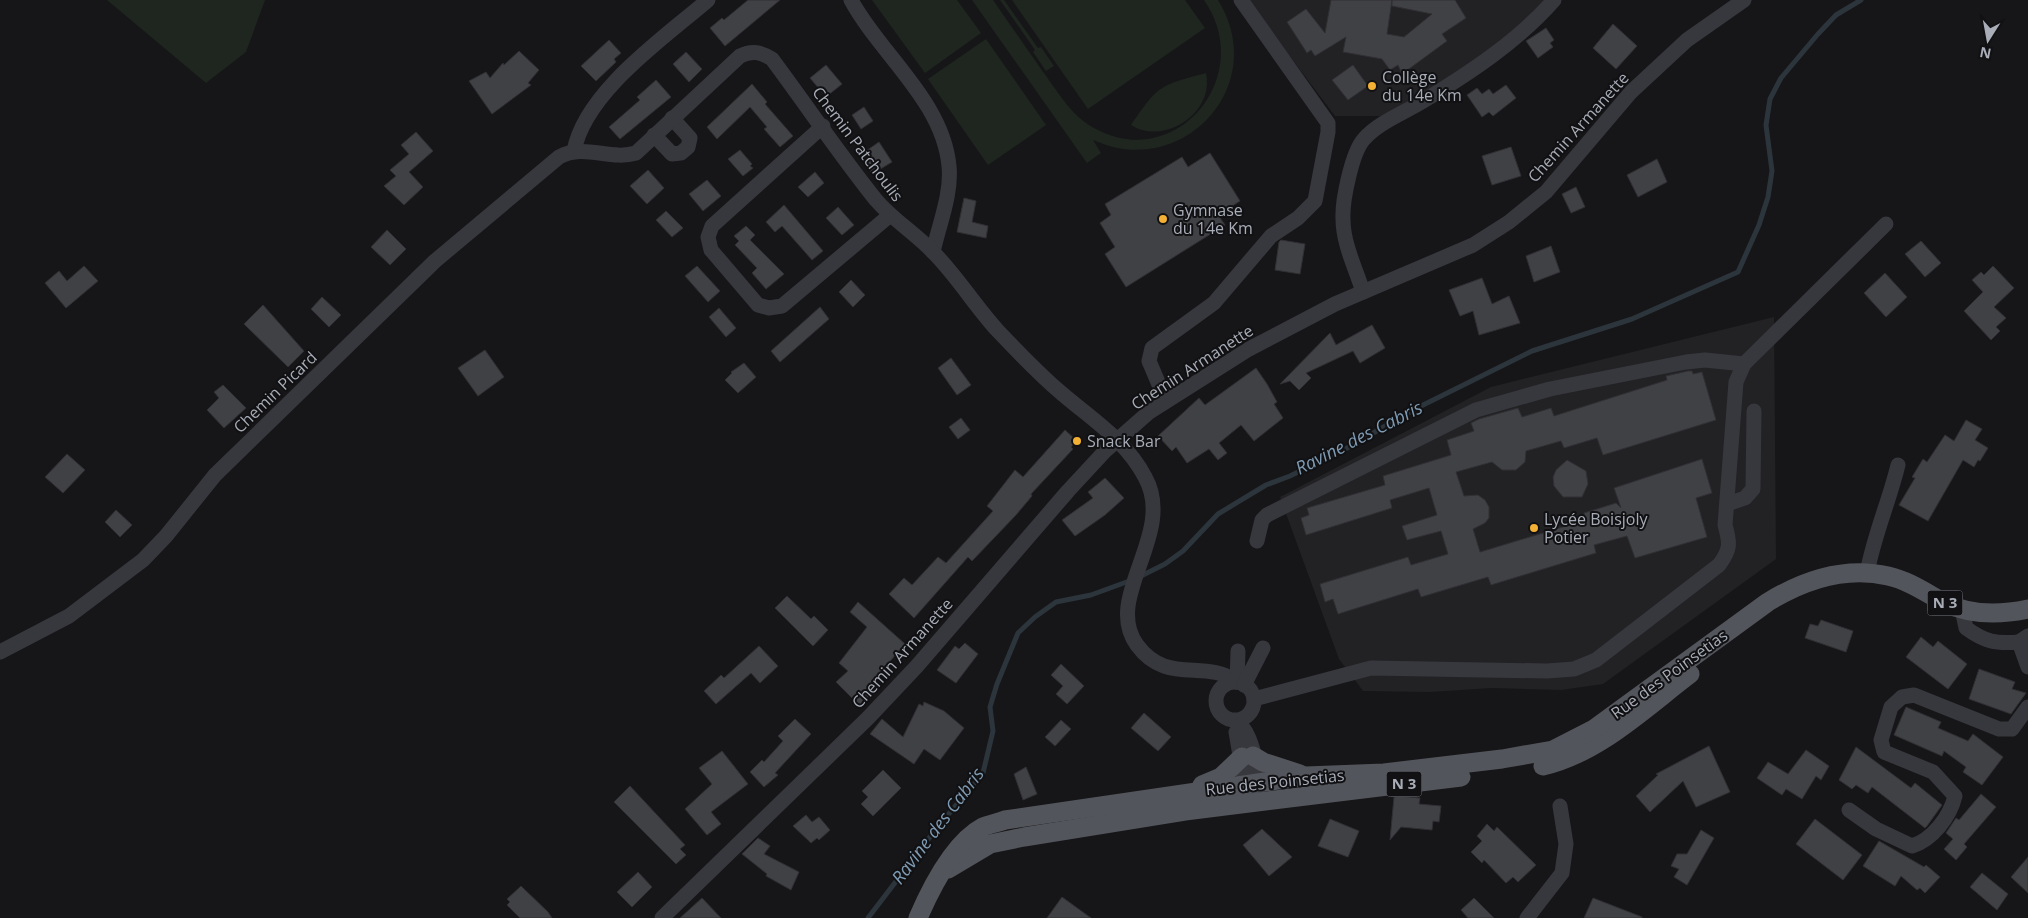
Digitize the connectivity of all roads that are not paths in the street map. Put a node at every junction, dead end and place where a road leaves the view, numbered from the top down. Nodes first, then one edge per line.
1 (708, 0) edge
2 (850, 0) edge
3 (1241, 0) edge
4 (1554, 0) edge
5 (1744, 0) edge
6 (672, 118) junction
7 (823, 126) junction
8 (654, 136) junction
9 (574, 151) junction
10 (890, 216) junction
11 (1886, 224) dead end
12 (933, 252) junction
13 (1363, 292) junction
14 (1744, 364) junction
15 (1166, 401) junction
16 (1754, 411) dead end
17 (1118, 440) junction
18 (1898, 465) dead end
19 (1727, 504) junction
20 (1257, 541) dead end
21 (1866, 573) junction
22 (1815, 580) junction
23 (1962, 609) junction
24 (2028, 609) edge
25 (2024, 639) edge
26 (1263, 648) dead end
27 (1238, 651) dead end
28 (0, 652) edge
29 (2028, 667) edge
30 (1189, 671) junction
31 (1240, 683) junction
32 (1218, 696) junction
33 (1254, 699) junction
34 (2028, 707) edge
35 (1241, 722) junction
36 (1248, 757) junction
37 (1306, 776) junction
38 (1251, 787) junction
39 (1170, 795) junction
40 (1270, 802) junction
41 (1560, 806) dead end
42 (1849, 810) dead end
43 (1185, 811) junction
44 (944, 870) junction
45 (662, 918) edge
46 (918, 918) edge
47 (1527, 918) edge

1 - 9 street
2 - 12 street
3 - 15 street
4 - 13 street
5 - 13 street, Chemin Armanette
6 - 7 street, Chemin Patchoulis
6 - 8 street
6 - 8 street
7 - 10 street, Chemin Patchoulis
7 - 10 street
8 - 9 street
9 - 28 street, Chemin Picard
10 - 12 street, Chemin Patchoulis
11 - 14 street
12 - 17 street, Chemin Patchoulis
13 - 15 street, Chemin Armanette
14 - 19 street
14 - 20 street
15 - 17 street, Chemin Armanette
16 - 19 street
17 - 30 street, Chemin Patchoulis
17 - 45 street, Chemin Armanette
18 - 21 street
19 - 33 street
21 - 22 main road, Rue des Poinsetias / N 3
21 - 23 main road, Rue des Poinsetias / N 3
22 - 37 main road, Rue des Poinsetias / N 3
22 - 40 main road, Rue des Poinsetias / N 3
23 - 24 main road, Rue des Poinsetias / N 3
23 - 25 street
25 - 29 street
26 - 31 street
27 - 31 street
30 - 31 street
30 - 32 street
31 - 32 street
31 - 33 street
32 - 35 street
33 - 35 street
34 - 42 street
35 - 36 street
36 - 37 main road
36 - 38 street
36 - 39 main road
37 - 38 main road, Rue des Poinsetias / N 3
38 - 39 main road, Rue des Poinsetias / N 3
38 - 40 street
38 - 43 street
39 - 44 main road, Rue des Poinsetias / N 3
40 - 43 main road, Rue des Poinsetias / N 3
41 - 47 street
43 - 44 main road, Rue des Poinsetias / N 3
44 - 46 main road, Rue des Poinsetias / N 3

